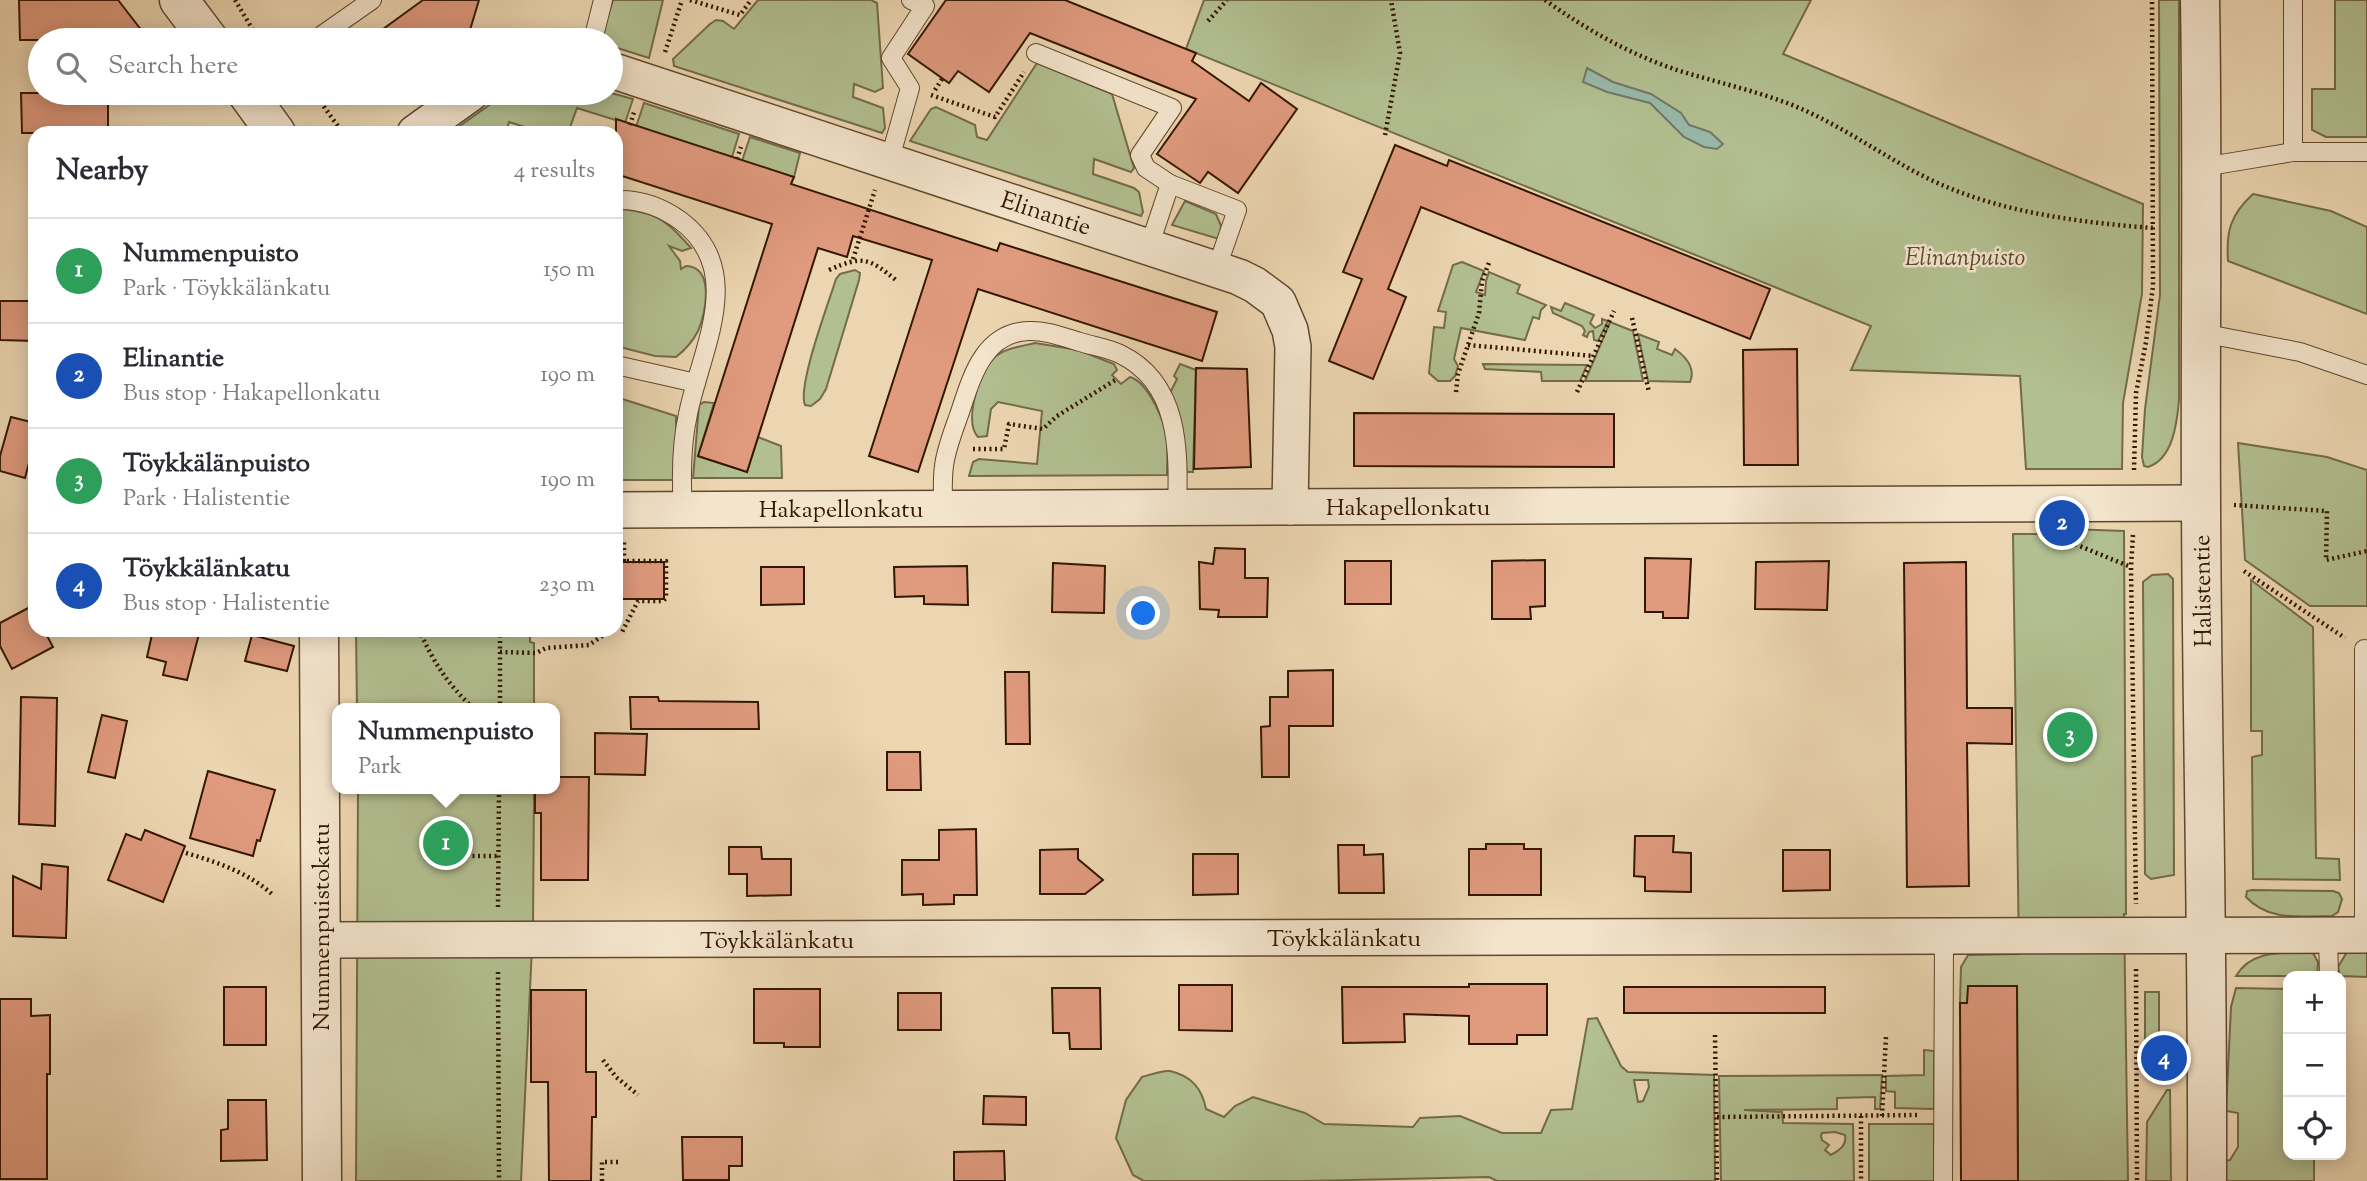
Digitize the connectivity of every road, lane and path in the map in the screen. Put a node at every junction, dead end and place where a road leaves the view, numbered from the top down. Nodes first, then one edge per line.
1 (179, 0) edge
2 (235, 0) edge
3 (372, 0) edge
4 (603, 0) edge
5 (682, 0) edge
6 (690, 0) edge
7 (751, 0) edge
8 (912, 0) edge
9 (1227, 0) edge
10 (1391, 0) edge
11 (1545, 0) edge
12 (2152, 0) edge
13 (2200, 0) edge
14 (2293, 0) edge
15 (1208, 21) dead end
16 (200, 28) edge
17 (252, 28) edge
18 (333, 28) edge
19 (596, 28) edge
20 (664, 53) dead end
21 (1036, 53) joint
22 (623, 75) edge
23 (946, 100) dead end
24 (256, 105) edge
25 (323, 105) edge
26 (454, 105) edge
27 (635, 108) dead end
28 (630, 125) dead end
29 (271, 126) edge
30 (338, 126) edge
31 (425, 126) edge
32 (1385, 135) dead end
33 (2293, 152) junction
34 (2367, 152) edge
35 (2203, 167) junction
36 (882, 175) junction
37 (1170, 184) junction
38 (623, 201) edge
39 (2153, 228) junction
40 (1149, 247) junction
41 (853, 260) junction
42 (1490, 260) dead end
43 (828, 270) dead end
44 (1216, 270) junction
45 (897, 281) dead end
46 (1614, 311) dead end
47 (1632, 318) dead end
48 (2202, 333) junction
49 (1468, 345) junction
50 (1593, 356) junction
51 (623, 367) edge
52 (2367, 375) edge
53 (1115, 381) dead end
54 (696, 383) junction
55 (1456, 392) dead end
56 (1577, 392) dead end
57 (1649, 392) dead end
58 (947, 449) junction
59 (2201, 503) junction
60 (2134, 504) junction
61 (1290, 507) junction
62 (1177, 508) junction
63 (943, 509) junction
64 (683, 510) junction
65 (623, 521) edge
66 (2048, 533) dead end
67 (623, 551) edge
68 (2367, 551) edge
69 (624, 561) joint
70 (2131, 567) junction
71 (2244, 571) dead end
72 (623, 630) edge
73 (319, 637) edge
74 (422, 637) edge
75 (500, 637) edge
76 (601, 637) edge
77 (2364, 649) joint
78 (500, 652) junction
79 (468, 703) edge
80 (500, 703) edge
81 (499, 794) edge
82 (186, 853) dead end
83 (435, 856) dead end
84 (499, 856) junction
85 (273, 895) dead end
86 (498, 911) dead end
87 (2365, 935) edge
88 (1944, 936) junction
89 (2136, 936) junction
90 (2207, 936) junction
91 (2328, 936) junction
92 (322, 940) junction
93 (2329, 971) edge
94 (498, 972) dead end
95 (1714, 1035) dead end
96 (1886, 1036) dead end
97 (603, 1060) dead end
98 (638, 1096) dead end
99 (1944, 1115) junction
100 (1861, 1116) junction
101 (1882, 1116) junction
102 (1717, 1117) junction
103 (620, 1162) dead end
104 (322, 1181) edge
105 (499, 1181) edge
106 (602, 1181) edge
107 (1717, 1181) edge
108 (1861, 1181) edge
109 (1943, 1181) edge
110 (2137, 1181) edge
111 (2207, 1181) edge

1 - 16 street
2 - 17 path
3 - 18 lane
4 - 19 lane
5 - 20 path
6 - 7 path
8 - 36 lane
9 - 15 path
10 - 32 path
11 - 39 path
12 - 39 path
13 - 35 street, Halistentie
14 - 33 lane
21 - 23 path
21 - 37 lane
22 - 36 street, Elinantie
24 - 29 street
25 - 30 path
26 - 31 street
27 - 28 path
33 - 34 lane
33 - 35 lane
35 - 48 street, Halistentie
36 - 40 street, Elinantie
36 - 41 path
37 - 40 lane
37 - 44 lane
38 - 54 lane
39 - 60 path
40 - 44 street, Elinantie
41 - 43 path
41 - 45 path
42 - 49 path
44 - 61 street, Elinantie
46 - 50 path
47 - 57 path
48 - 52 lane
48 - 59 street, Halistentie
49 - 50 path
49 - 55 path
50 - 56 path
51 - 54 lane
53 - 58 path
54 - 64 lane
58 - 62 lane
58 - 63 lane
59 - 60 street, Hakapellonkatu
59 - 68 path
59 - 90 street, Halistentie
60 - 61 street, Hakapellonkatu
60 - 70 path
61 - 62 street, Hakapellonkatu
62 - 63 street, Hakapellonkatu
63 - 64 street, Hakapellonkatu
64 - 65 street, Hakapellonkatu
66 - 70 path
67 - 69 path
69 - 72 path
70 - 89 path
71 - 77 path
73 - 92 street, Nummenpuistokatu
74 - 79 path
75 - 78 path
76 - 78 path
77 - 87 lane
78 - 80 path
81 - 84 path
82 - 85 path
83 - 84 path
84 - 86 path
87 - 91 street, Töykkälänkatu
88 - 89 street, Töykkälänkatu
88 - 92 street, Töykkälänkatu
88 - 99 lane
89 - 90 street, Töykkälänkatu
89 - 110 path
90 - 91 street, Töykkälänkatu
90 - 111 street, Halistentie
91 - 93 lane
92 - 104 street, Nummenpuistokatu
94 - 105 path
95 - 102 path
96 - 101 path
97 - 98 path
99 - 101 path
99 - 109 lane
100 - 101 path
100 - 102 path
100 - 108 path
102 - 107 path
103 - 106 path

